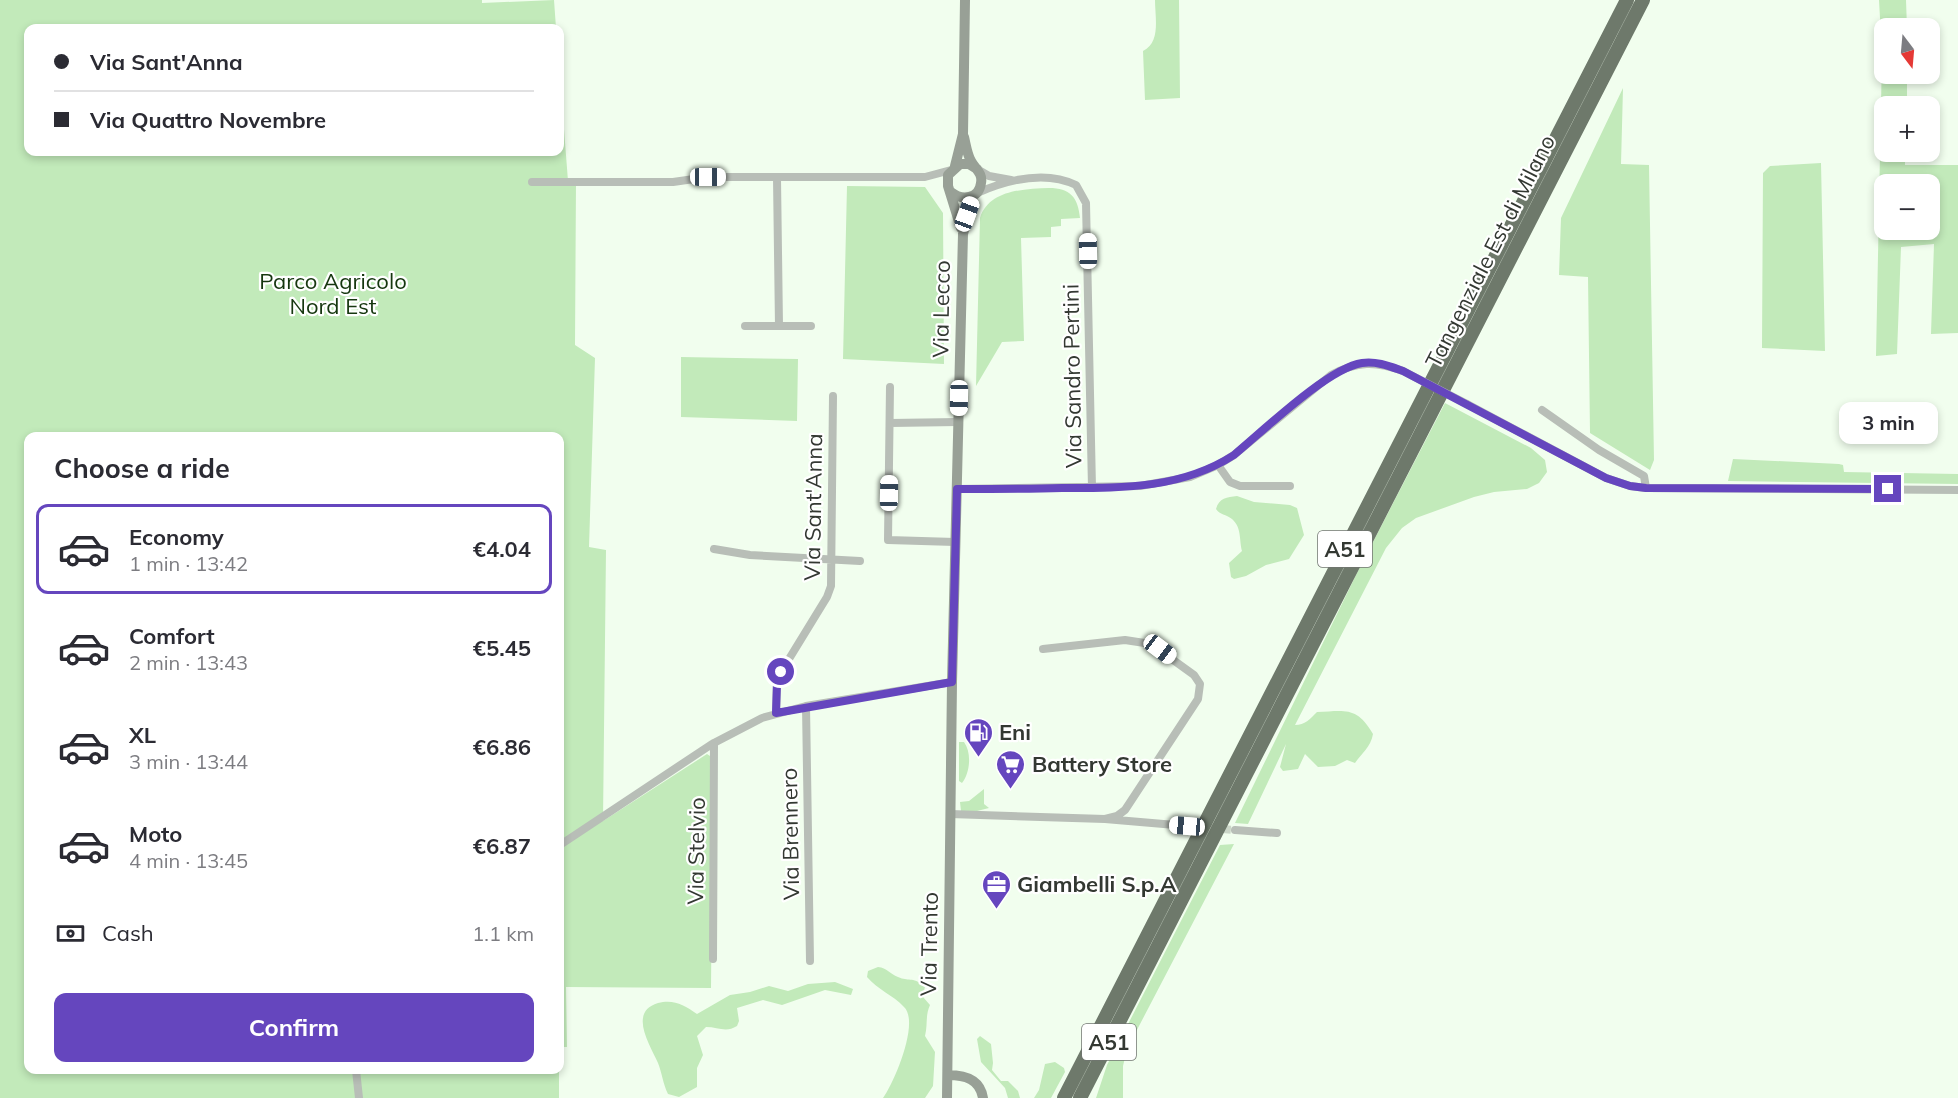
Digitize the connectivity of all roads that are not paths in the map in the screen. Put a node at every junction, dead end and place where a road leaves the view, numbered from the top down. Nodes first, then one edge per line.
1 (965, 0) edge
2 (1627, 0) edge
3 (1643, 0) edge
4 (963, 134) junction
5 (953, 168) junction
6 (977, 169) junction
7 (925, 177) junction
8 (777, 178) junction
9 (1016, 180) junction
10 (532, 183) dead end
11 (950, 189) junction
12 (974, 195) junction
13 (963, 234) junction
14 (745, 326) dead end
15 (779, 326) junction
16 (811, 326) dead end
17 (890, 387) dead end
18 (833, 396) dead end
19 (1542, 410) dead end
20 (958, 422) junction
21 (890, 423) junction
22 (1218, 465) junction
23 (1290, 486) dead end
24 (1092, 488) junction
25 (1646, 488) junction
26 (957, 489) junction
27 (1958, 490) edge
28 (955, 542) junction
29 (714, 549) dead end
30 (832, 560) junction
31 (860, 561) dead end
32 (1043, 649) dead end
33 (952, 682) junction
34 (806, 706) junction
35 (776, 713) junction
36 (714, 743) junction
37 (950, 814) junction
38 (1105, 819) junction
39 (1187, 826) tunnel mouth
40 (1234, 830) tunnel mouth
41 (1277, 833) dead end
42 (564, 841) edge
43 (713, 959) dead end
44 (810, 961) dead end
45 (1137, 986) junction
46 (356, 1074) edge
47 (948, 1075) junction
48 (359, 1098) edge
49 (947, 1098) edge
50 (983, 1098) edge
51 (1064, 1098) edge
52 (1080, 1098) edge
53 (1092, 1098) edge

1 - 4 street, Via Lecco
2 - 51 highway, Tangenziale Est di Milano / A51
3 - 45 highway, Tangenziale Est di Milano / A51
4 - 5 street, Via Lecco
4 - 6 street, Via Lecco
5 - 6 street
5 - 7 street
5 - 11 street, Via Lecco
6 - 9 street
6 - 12 street, Via Lecco
7 - 8 street
7 - 11 street
8 - 10 street
8 - 15 street
9 - 12 street
9 - 24 street, Via Sandro Pertini
11 - 12 street
11 - 13 street, Via Lecco
12 - 13 street, Via Lecco
13 - 20 street, Via Lecco
14 - 15 street
15 - 16 street
17 - 21 street
18 - 30 street, Via Sant'Anna
19 - 25 street
20 - 21 street
20 - 26 street, Via Lecco
21 - 28 street
22 - 23 street
22 - 24 street
22 - 25 street, bridge
24 - 26 street
25 - 27 street
26 - 28 street, Via Lecco
28 - 33 street, Via Lecco
29 - 30 street
30 - 31 street
30 - 35 street, Via Sant'Anna
32 - 38 street
33 - 34 street, Via Stelvio
33 - 37 street, Via Trento
34 - 35 street, Via Stelvio
34 - 44 street, Via Brennero
35 - 36 street, Via Stelvio
36 - 42 street, Via Stelvio
36 - 43 street, Via Stelvio
37 - 38 street
37 - 47 street, Via Trento
38 - 39 street
40 - 41 street
45 - 52 highway, Tangenziale Est di Milano / A51
45 - 53 highway
46 - 48 street
47 - 49 street, Via Trento
47 - 50 street

